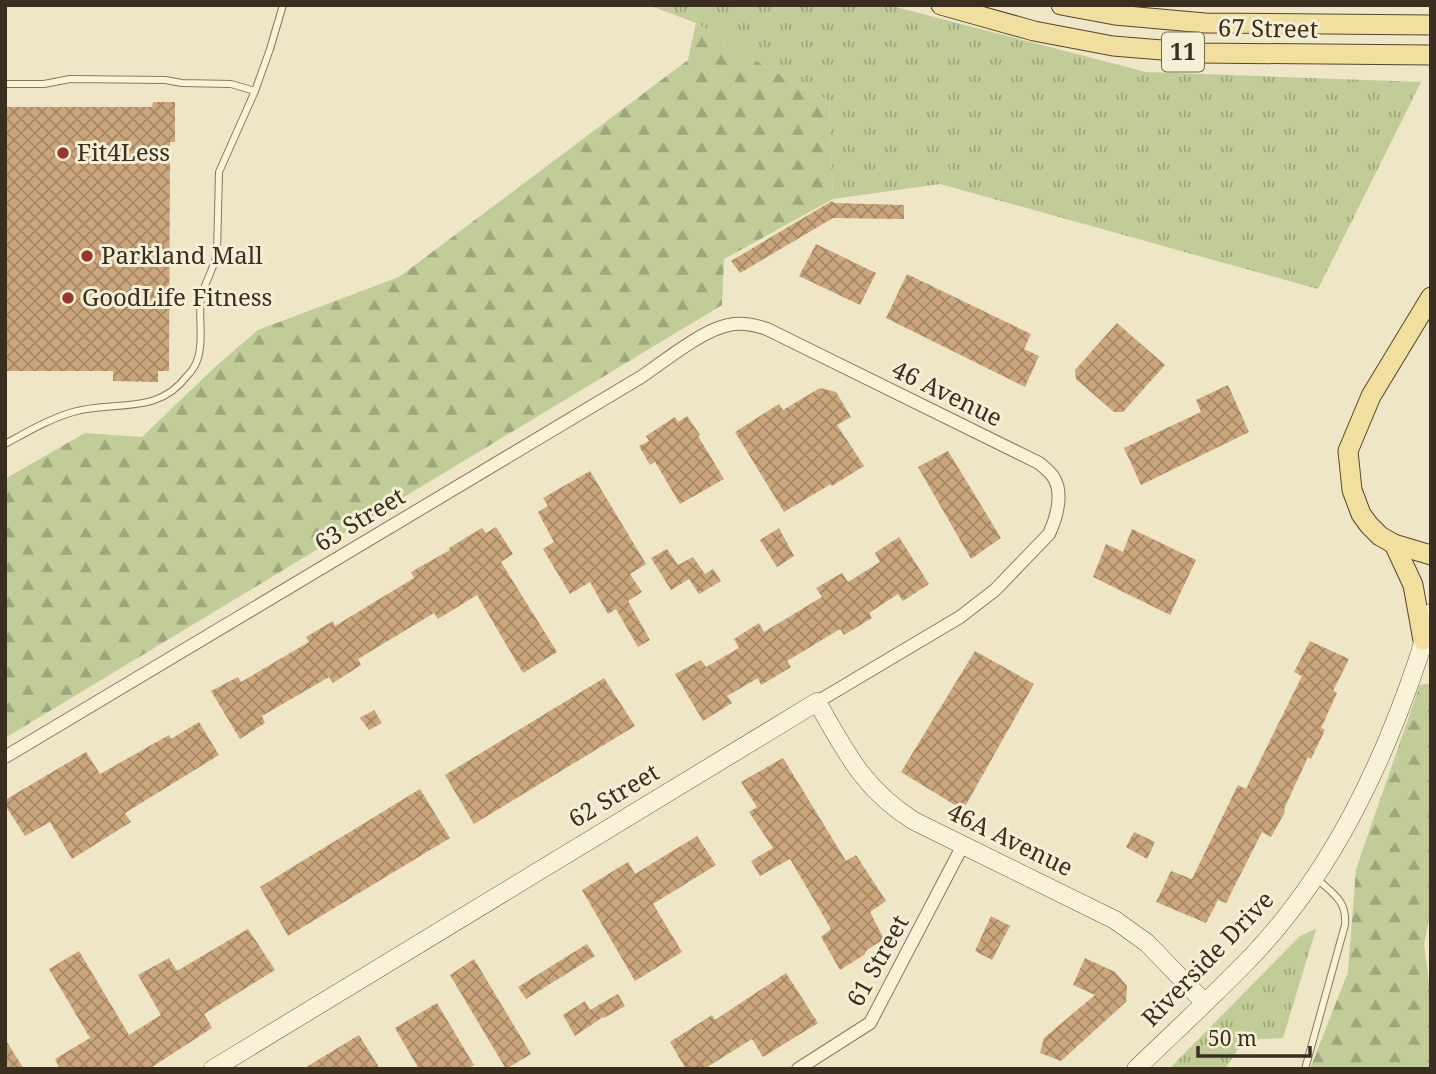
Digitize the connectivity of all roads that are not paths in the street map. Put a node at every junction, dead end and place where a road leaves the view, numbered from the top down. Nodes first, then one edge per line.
1 (284, 5) edge
2 (941, 5) edge
3 (1061, 5) edge
4 (1431, 25) edge
5 (1431, 55) edge
6 (5, 84) edge
7 (255, 91) junction
8 (1431, 297) edge
9 (738, 324) joint
10 (5, 444) edge
11 (1394, 544) junction
12 (1032, 554) joint
13 (1431, 555) edge
14 (1431, 613) edge
15 (1423, 640) junction
16 (817, 702) junction
17 (5, 757) edge
18 (963, 845) junction
19 (1314, 876) junction
20 (1204, 1002) junction
21 (213, 1069) edge
22 (798, 1069) edge
23 (1136, 1069) edge
24 (1305, 1069) edge

1 - 7 lane
2 - 5 main road, 67 Street / 11
3 - 4 main road, 67 Street / 11
6 - 7 lane
7 - 10 lane
8 - 11 main road
9 - 12 street, 46 Avenue
9 - 17 street, 63 Street
11 - 13 main road
11 - 15 main road
12 - 16 street, 62 Street
14 - 15 street, Riverside Drive
15 - 19 street, Riverside Drive
16 - 18 street, 46A Avenue
16 - 21 street, 62 Street
18 - 20 street, 46A Avenue
18 - 22 street, 61 Street
19 - 20 street, Riverside Drive
19 - 24 lane
20 - 23 street, Riverside Drive

